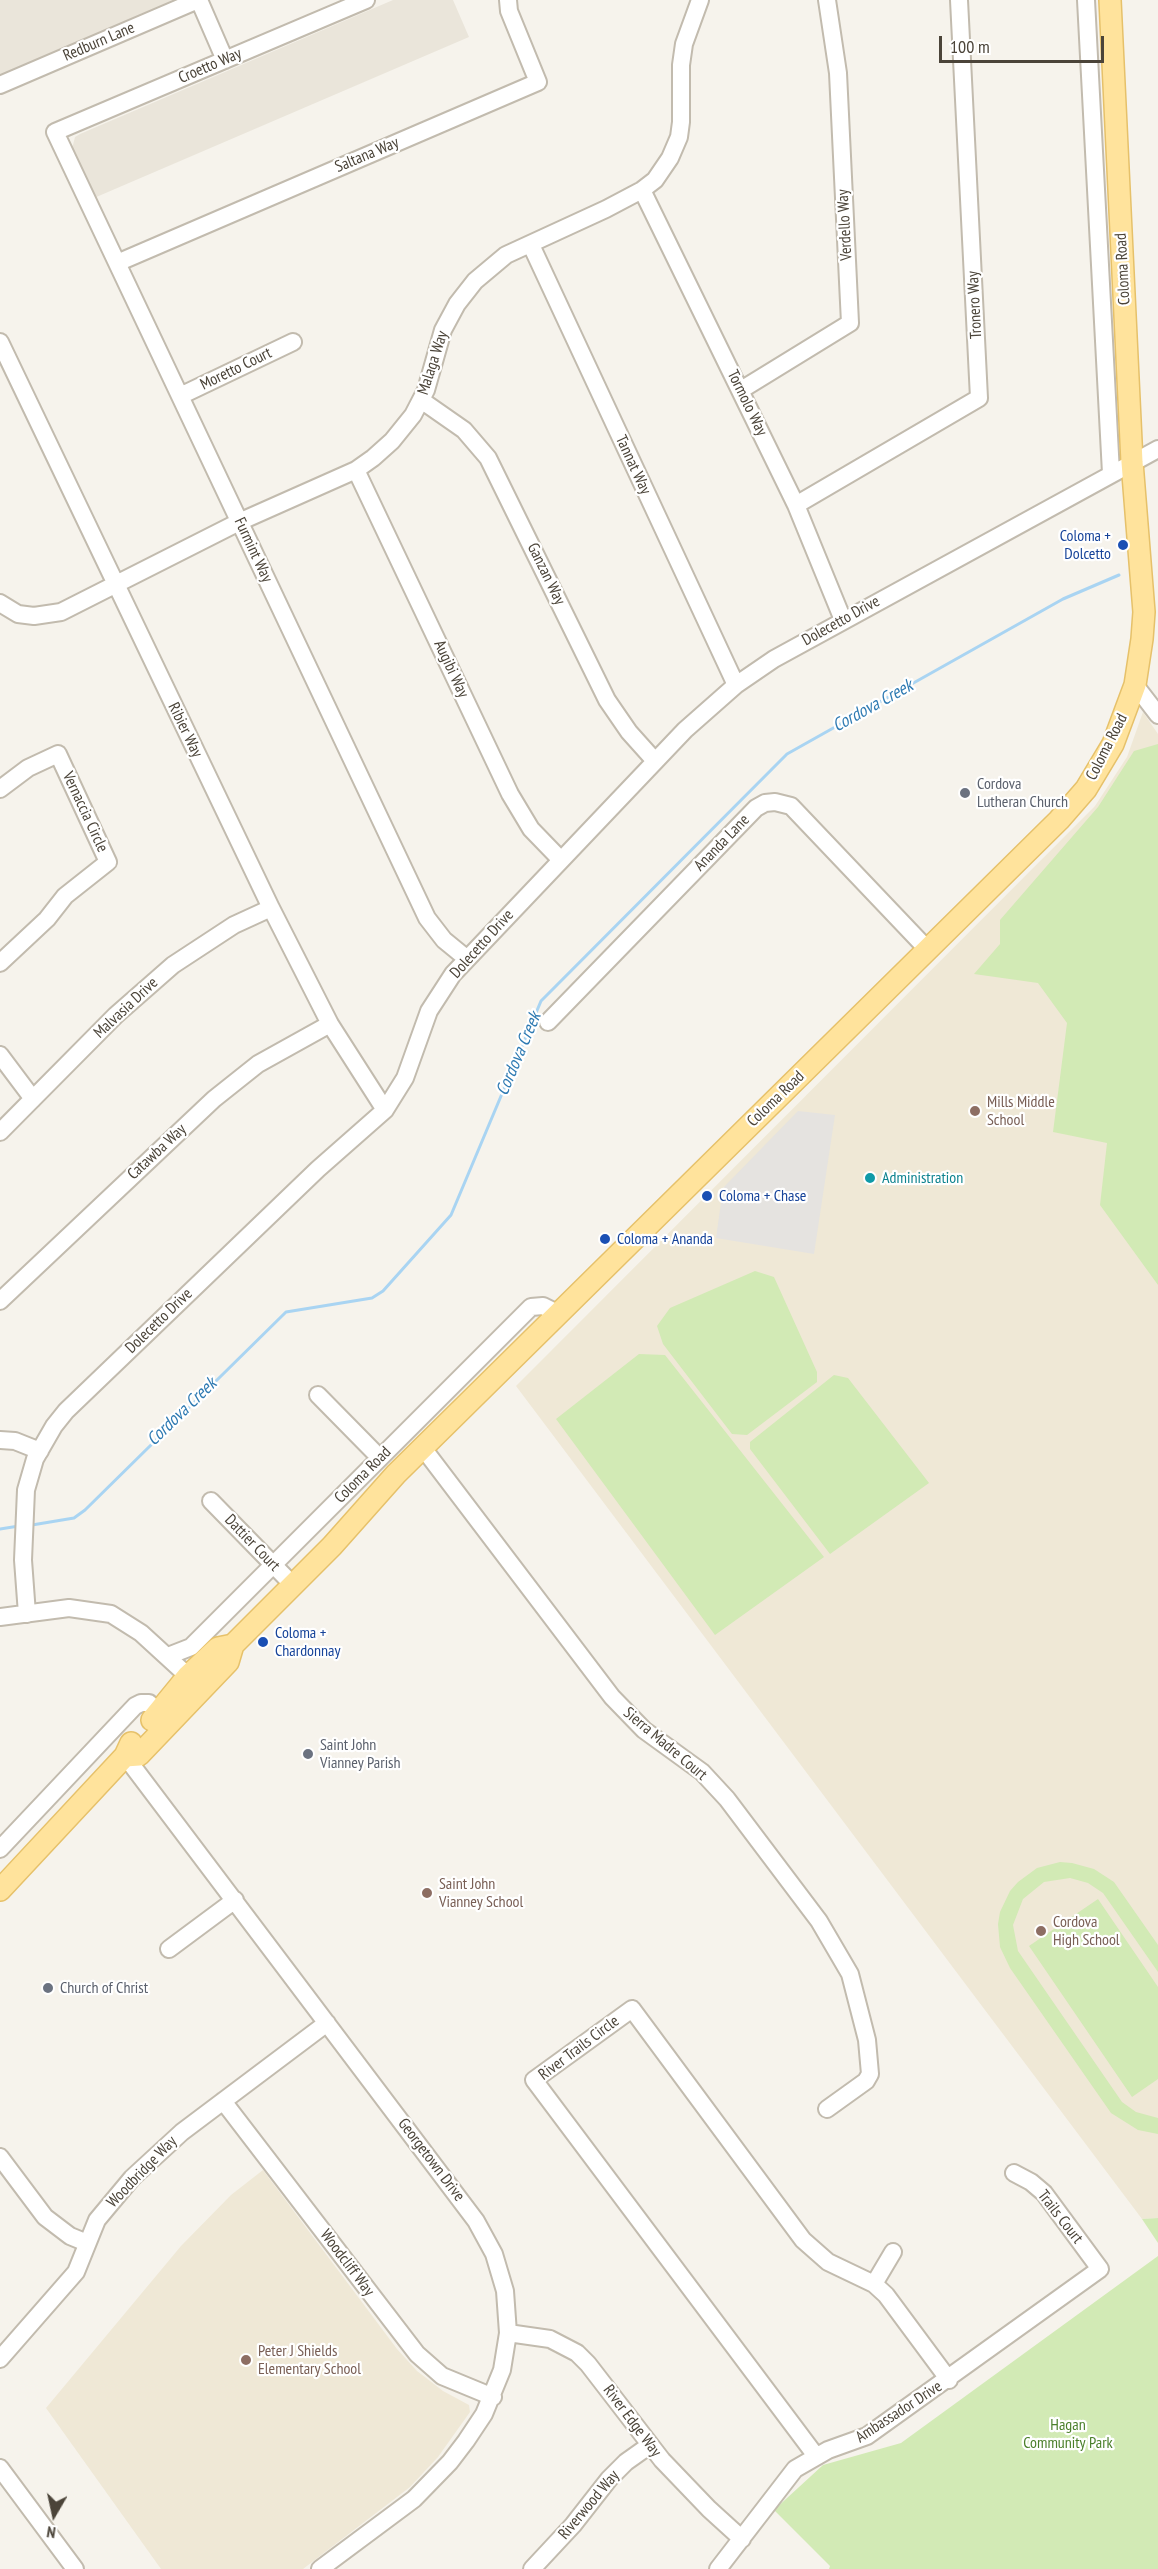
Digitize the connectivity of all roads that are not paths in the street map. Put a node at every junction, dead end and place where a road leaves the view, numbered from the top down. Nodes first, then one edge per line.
1 (198, 0) edge
2 (366, 0) edge
3 (508, 0) edge
4 (700, 0) edge
5 (827, 0) edge
6 (959, 0) edge
7 (1086, 0) edge
8 (1110, 0) edge
9 (225, 60) junction
10 (0, 85) edge
11 (55, 132) joint
12 (642, 190) junction
13 (531, 245) junction
14 (117, 263) junction
15 (0, 342) edge
16 (293, 342) dead end
17 (741, 390) junction
18 (180, 396) junction
19 (421, 400) junction
20 (1158, 449) edge
21 (1132, 462) junction
22 (356, 470) junction
23 (1111, 473) junction
24 (796, 505) junction
25 (239, 522) junction
26 (116, 586) junction
27 (0, 603) edge
28 (1151, 611) edge
29 (843, 620) junction
30 (736, 685) junction
31 (1135, 685) junction
32 (1158, 715) edge
33 (655, 761) junction
34 (0, 789) edge
35 (561, 860) junction
36 (271, 908) junction
37 (928, 950) junction
38 (466, 958) junction
39 (0, 963) edge
40 (548, 1022) dead end
41 (330, 1024) junction
42 (0, 1055) edge
43 (33, 1099) junction
44 (385, 1110) junction
45 (0, 1132) edge
46 (0, 1301) edge
47 (559, 1314) junction
48 (318, 1395) dead end
49 (0, 1440) edge
50 (423, 1448) junction
51 (40, 1451) junction
52 (380, 1458) junction
53 (211, 1501) dead end
54 (273, 1565) junction
55 (293, 1585) junction
56 (27, 1614) junction
57 (0, 1617) edge
58 (233, 1645) junction
59 (168, 1656) junction
60 (225, 1665) junction
61 (188, 1676) junction
62 (158, 1713) junction
63 (125, 1756) junction
64 (0, 1849) edge
65 (0, 1890) edge
66 (235, 1900) junction
67 (170, 1949) dead end
68 (327, 2023) junction
69 (223, 2101) junction
70 (826, 2109) dead end
71 (0, 2157) edge
72 (1014, 2173) dead end
73 (87, 2243) junction
74 (893, 2252) dead end
75 (1100, 2269) joint
76 (874, 2284) junction
77 (508, 2333) junction
78 (1, 2355) edge
79 (949, 2379) junction
80 (493, 2397) junction
81 (650, 2445) junction
82 (816, 2456) junction
83 (0, 2468) edge
84 (742, 2539) junction
85 (75, 2569) edge
86 (320, 2569) edge
87 (532, 2569) edge
88 (718, 2569) edge

1 - 9 street
1 - 10 street, Redburn Lane
2 - 9 street, Croetto Way
3 - 14 street, Saltana Way
4 - 12 street, Malaga Way
5 - 17 street, Verdello Way
6 - 24 street, Tronero Way
7 - 23 street
8 - 21 main road, Coloma Road
9 - 11 street, Croetto Way
11 - 14 street, Furmint Way
12 - 13 street, Malaga Way
12 - 17 street, Tormolo Way
13 - 19 street, Malaga Way
13 - 30 street, Tannat Way
14 - 18 street, Furmint Way
15 - 26 street, Ribier Way
16 - 18 street, Moretto Court
17 - 24 street, Tormolo Way
18 - 25 street, Furmint Way
19 - 22 street, Malaga Way
19 - 33 street, Ganzan Way
20 - 21 street, Dolecetto Drive
21 - 23 street, Dolecetto Drive
21 - 28 main road, Coloma Road
22 - 25 street, Malaga Way
22 - 35 street, Augibi Way
23 - 29 street, Dolecetto Drive
24 - 29 street, Tormolo Way
25 - 26 street, Malaga Way
25 - 38 street, Furmint Way
26 - 27 street, Malaga Way
26 - 36 street, Ribier Way
28 - 31 main road, Coloma Road
29 - 30 street, Dolecetto Drive
30 - 33 street, Dolecetto Drive
31 - 32 street
31 - 37 main road, Coloma Road
33 - 35 street, Dolecetto Drive
34 - 39 street, Vernaccia Circle
35 - 38 street, Dolecetto Drive
36 - 41 street, Ribier Way
36 - 43 street, Malvasia Drive
37 - 40 street, Ananda Lane
37 - 47 main road, Coloma Road
38 - 44 street, Dolecetto Drive
41 - 44 street, Ribier Way
41 - 46 street, Catawba Way
42 - 43 street
43 - 45 street, Malvasia Drive
44 - 51 street, Dolecetto Drive
47 - 50 main road, Coloma Road
47 - 52 street, Coloma Road
48 - 52 street
49 - 51 street
50 - 55 main road, Coloma Road
50 - 70 street, Sierra Madre Court
51 - 56 street, Dolecetto Drive
52 - 54 street, Coloma Road
53 - 54 street, Dattier Court
54 - 55 street, Dattier Court
54 - 59 street, Coloma Road
55 - 58 main road, Coloma Road
56 - 57 street
56 - 59 street
58 - 60 main road, Coloma Road
58 - 61 main road, Coloma Road
59 - 61 street
60 - 61 main road
60 - 63 main road, Coloma Road
61 - 62 main road, Coloma Road
62 - 63 main road, Coloma Road
62 - 64 street
63 - 65 main road, Coloma Road
63 - 66 street, Georgetown Drive
66 - 67 street
66 - 68 street, Georgetown Drive
68 - 69 street, Woodbridge Way
68 - 77 street, Georgetown Drive
69 - 73 street, Woodbridge Way
69 - 80 street, Woodcliff Way
71 - 73 street
72 - 75 street, Trails Court
73 - 78 street, Woodbridge Way
74 - 76 street
75 - 79 street, Ambassador Drive
76 - 79 street, River Trails Circle
76 - 82 street, River Trails Circle
77 - 80 street, Georgetown Drive
77 - 81 street, River Edge Way
79 - 82 street, Ambassador Drive
80 - 86 street, Georgetown Drive
81 - 84 street, River Edge Way
81 - 87 street, Riverwood Way
82 - 84 street, Ambassador Drive
83 - 85 street
84 - 88 street, Ambassador Drive

